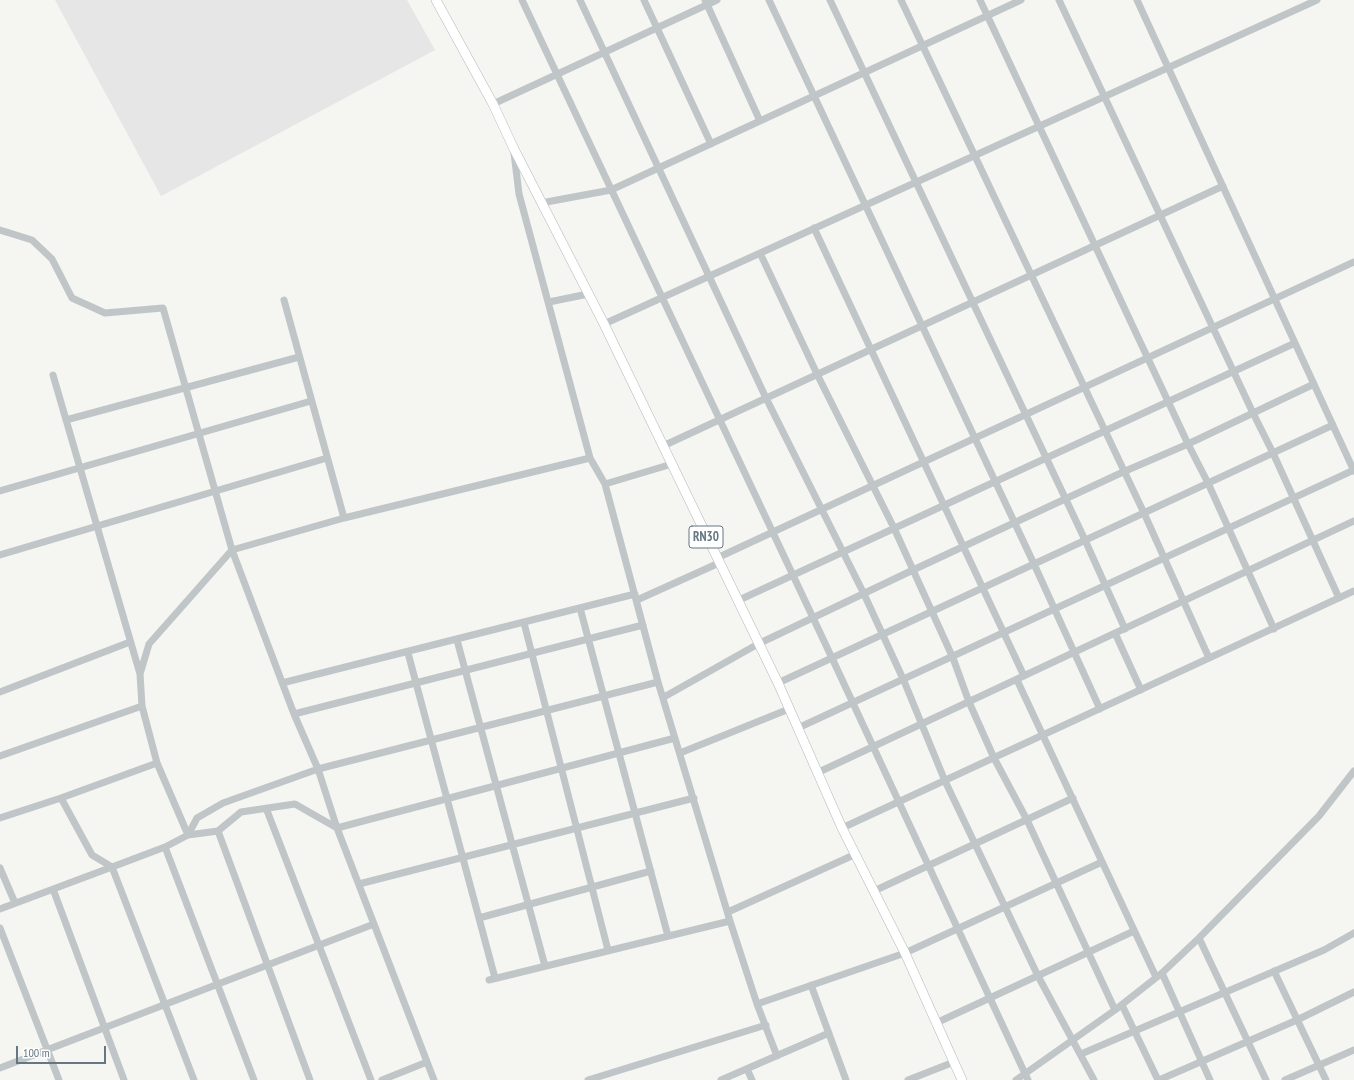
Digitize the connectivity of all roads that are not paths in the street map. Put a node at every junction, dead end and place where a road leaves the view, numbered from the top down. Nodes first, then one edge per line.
1 (436, 0) edge
2 (522, 0) edge
3 (580, 0) edge
4 (644, 0) edge
5 (717, 0) edge
6 (769, 0) edge
7 (830, 0) edge
8 (901, 0) edge
9 (980, 0) edge
10 (1021, 0) edge
11 (1059, 0) edge
12 (1137, 0) edge
13 (1317, 0) edge
14 (706, 2) edge
15 (987, 16) junction
16 (657, 28) junction
17 (923, 46) junction
18 (604, 52) junction
19 (1168, 67) junction
20 (864, 73) junction
21 (557, 74) junction
22 (814, 96) junction
23 (1105, 96) junction
24 (493, 104) junction
25 (760, 121) junction
26 (1039, 126) junction
27 (711, 144) junction
28 (514, 149) junction
29 (974, 156) junction
30 (659, 168) junction
31 (916, 182) junction
32 (1223, 186) junction
33 (611, 190) junction
34 (541, 202) junction
35 (865, 205) junction
36 (1160, 215) junction
37 (814, 228) junction
38 (0, 230) edge
39 (1095, 246) junction
40 (760, 253) junction
41 (1354, 262) edge
42 (1031, 275) junction
43 (709, 276) junction
44 (588, 294) junction
45 (661, 298) junction
46 (1275, 299) junction
47 (284, 300) dead end
48 (549, 302) junction
49 (972, 302) junction
50 (604, 324) junction
51 (921, 326) junction
52 (1213, 328) junction
53 (1295, 343) junction
54 (871, 349) junction
55 (299, 357) junction
56 (1148, 358) junction
57 (1234, 371) junction
58 (817, 374) junction
59 (53, 375) dead end
60 (1314, 384) junction
61 (186, 388) junction
62 (1084, 388) junction
63 (766, 398) junction
64 (311, 401) junction
65 (1168, 402) junction
66 (1253, 413) junction
67 (1025, 415) junction
68 (66, 420) junction
69 (719, 420) junction
70 (1333, 425) junction
71 (1104, 432) junction
72 (199, 433) junction
73 (974, 439) junction
74 (1188, 444) junction
75 (663, 446) junction
76 (1274, 453) junction
77 (327, 458) junction
78 (590, 458) junction
79 (1045, 458) junction
80 (924, 462) junction
81 (672, 464) junction
82 (80, 468) junction
83 (1354, 471) edge
84 (1123, 472) junction
85 (994, 482) junction
86 (1208, 483) junction
87 (605, 484) junction
88 (872, 485) junction
89 (0, 491) edge
90 (215, 491) junction
91 (1066, 498) junction
92 (1293, 498) junction
93 (944, 506) junction
94 (822, 508) junction
95 (1144, 513) junction
96 (344, 518) junction
97 (1354, 521) edge
98 (1014, 523) junction
99 (97, 526) junction
100 (894, 528) junction
101 (1228, 529) junction
102 (772, 533) junction
103 (1085, 540) junction
104 (1313, 540) junction
105 (964, 546) junction
106 (232, 550) junction
107 (843, 552) junction
108 (0, 555) edge
109 (1164, 559) junction
110 (718, 561) junction
111 (1034, 564) junction
112 (913, 570) junction
113 (1247, 571) junction
114 (792, 576) junction
115 (1105, 586) junction
116 (984, 587) junction
117 (1354, 591) edge
118 (864, 594) junction
119 (636, 597) junction
120 (1339, 598) junction
121 (1183, 601) junction
122 (737, 602) junction
123 (580, 608) junction
124 (1054, 610) junction
125 (932, 612) junction
126 (812, 618) junction
127 (524, 623) junction
128 (643, 625) junction
129 (1125, 628) junction
130 (1274, 629) junction
131 (1004, 633) junction
132 (1115, 633) junction
133 (883, 634) junction
134 (587, 639) junction
135 (458, 640) junction
136 (130, 642) junction
137 (758, 644) junction
138 (408, 653) junction
139 (531, 653) junction
140 (1074, 653) junction
141 (832, 658) junction
142 (953, 658) junction
143 (1209, 658) junction
144 (465, 670) junction
145 (140, 674) junction
146 (1024, 676) junction
147 (904, 680) junction
148 (1016, 680) junction
149 (658, 682) junction
150 (282, 683) junction
151 (416, 683) junction
152 (778, 683) junction
153 (1140, 690) junction
154 (0, 692) edge
155 (603, 696) junction
156 (664, 698) junction
157 (969, 702) junction
158 (852, 704) junction
159 (142, 706) junction
160 (789, 709) junction
161 (1100, 709) junction
162 (546, 710) junction
163 (294, 714) junction
164 (922, 724) junction
165 (480, 727) junction
166 (798, 728) junction
167 (1042, 736) junction
168 (675, 738) junction
169 (430, 740) junction
170 (872, 748) junction
171 (618, 753) junction
172 (680, 753) junction
173 (0, 756) edge
174 (994, 758) junction
175 (157, 763) junction
176 (318, 769) junction
177 (561, 769) junction
178 (1354, 771) edge
179 (819, 772) junction
180 (945, 781) junction
181 (496, 786) junction
182 (61, 798) junction
183 (694, 798) junction
184 (1073, 798) junction
185 (447, 799) junction
186 (898, 803) junction
187 (266, 808) junction
188 (635, 813) junction
189 (0, 818) edge
190 (1027, 820) junction
191 (337, 828) junction
192 (842, 828) junction
193 (577, 829) junction
194 (218, 831) junction
195 (188, 835) junction
196 (976, 843) junction
197 (513, 845) junction
198 (165, 847) junction
199 (856, 854) junction
200 (462, 858) junction
201 (1102, 862) junction
202 (928, 865) junction
203 (112, 867) junction
204 (0, 868) edge
205 (651, 871) junction
206 (1056, 883) junction
207 (359, 884) junction
208 (592, 888) junction
209 (53, 889) junction
210 (874, 891) junction
211 (15, 903) junction
212 (529, 905) junction
213 (1005, 907) junction
214 (0, 909) edge
215 (728, 912) junction
216 (479, 918) junction
217 (730, 921) junction
218 (374, 924) junction
219 (0, 928) edge
220 (958, 929) junction
221 (1134, 931) junction
222 (1354, 933) edge
223 (668, 936) junction
224 (1199, 938) junction
225 (320, 945) junction
226 (608, 950) junction
227 (1088, 952) junction
228 (905, 953) junction
229 (266, 966) junction
230 (545, 966) junction
231 (1274, 971) junction
232 (1159, 975) junction
233 (1038, 976) junction
234 (217, 984) junction
235 (811, 985) junction
236 (1354, 992) edge
237 (1226, 993) junction
238 (990, 998) junction
239 (165, 1004) junction
240 (757, 1004) junction
241 (1118, 1008) junction
242 (1179, 1011) junction
243 (1297, 1020) junction
244 (936, 1023) junction
245 (766, 1025) junction
246 (105, 1027) junction
247 (1134, 1031) junction
248 (829, 1034) junction
249 (1247, 1040) junction
250 (1072, 1041) junction
251 (47, 1050) junction
252 (1354, 1050) edge
253 (1081, 1054) junction
254 (777, 1056) junction
255 (1201, 1061) junction
256 (427, 1062) junction
257 (954, 1062) junction
258 (1319, 1066) junction
259 (0, 1068) edge
260 (747, 1068) junction
261 (1027, 1077) edge
262 (599, 1078) edge
263 (59, 1080) edge
264 (124, 1080) edge
265 (194, 1080) edge
266 (254, 1080) edge
267 (310, 1080) edge
268 (371, 1080) edge
269 (382, 1080) edge
270 (434, 1080) edge
271 (588, 1080) edge
272 (720, 1080) edge
273 (752, 1080) edge
274 (846, 1080) edge
275 (908, 1080) edge
276 (962, 1080) edge
277 (1016, 1080) edge
278 (1094, 1080) edge
279 (1158, 1080) edge
280 (1210, 1080) edge
281 (1266, 1080) edge
282 (1285, 1080) edge
283 (1326, 1080) edge

1 - 24 main road, RN30
2 - 21 street
3 - 18 street
4 - 16 street
5 - 14 street
6 - 22 street
7 - 20 street
8 - 17 street
9 - 15 street
10 - 15 street
11 - 23 street
12 - 19 street
13 - 19 street
14 - 16 street
14 - 25 street
15 - 17 street
15 - 26 street
16 - 18 street
16 - 27 street
17 - 20 street
17 - 29 street
18 - 21 street
18 - 30 street
19 - 23 street
19 - 32 street
20 - 22 street
20 - 31 street
21 - 24 street
21 - 33 street
22 - 25 street
22 - 35 street
23 - 26 street
23 - 36 street
24 - 28 main road, RN30
25 - 27 street
26 - 29 street
26 - 39 street
27 - 30 street
28 - 34 main road, RN30
28 - 48 street
29 - 31 street
29 - 42 street
30 - 33 street
30 - 43 street
31 - 35 street
31 - 49 street
32 - 36 street
32 - 46 street
33 - 34 street
33 - 45 street
34 - 44 main road, RN30
35 - 37 street
35 - 51 street
36 - 39 street
36 - 52 street
37 - 40 street
37 - 54 street
38 - 61 street
39 - 42 street
39 - 56 street
40 - 43 street
40 - 58 street
41 - 46 street
42 - 49 street
42 - 62 street
43 - 45 street
43 - 63 street
44 - 48 street
44 - 50 main road, RN30
45 - 50 street
45 - 69 street
46 - 52 street
46 - 53 street
47 - 55 street
48 - 78 street
49 - 51 street
49 - 67 street
50 - 75 main road, RN30
51 - 54 street
51 - 73 street
52 - 56 street
52 - 57 street
53 - 57 street
53 - 60 street
54 - 58 street
54 - 80 street
55 - 61 street
55 - 64 street
56 - 62 street
56 - 65 street
57 - 65 street
57 - 66 street
58 - 63 street
58 - 88 street
59 - 68 street
60 - 66 street
60 - 70 street
61 - 68 street
61 - 72 street
62 - 67 street
62 - 71 street
63 - 69 street
63 - 94 street
64 - 72 street
64 - 77 street
65 - 71 street
65 - 74 street
66 - 74 street
66 - 76 street
67 - 73 street
67 - 79 street
68 - 82 street
69 - 75 street
69 - 102 street
70 - 76 street
70 - 83 street
71 - 79 street
71 - 84 street
72 - 82 street
72 - 90 street
73 - 80 street
73 - 85 street
74 - 84 street
74 - 86 street
75 - 81 main road, RN30
76 - 86 street
76 - 92 street
77 - 90 street
77 - 96 street
78 - 87 street
78 - 96 street
79 - 85 street
79 - 91 street
80 - 88 street
80 - 93 street
81 - 87 street
81 - 110 main road, RN30
82 - 89 street
82 - 99 street
83 - 92 street
84 - 91 street
84 - 95 street
85 - 93 street
85 - 98 street
86 - 95 street
86 - 101 street
87 - 119 street
88 - 94 street
88 - 100 street
90 - 99 street
90 - 106 street
91 - 98 street
91 - 103 street
92 - 101 street
92 - 104 street
93 - 100 street
93 - 105 street
94 - 102 street
94 - 107 street
95 - 103 street
95 - 109 street
96 - 106 street
97 - 104 street
98 - 105 street
98 - 111 street
99 - 108 street
99 - 136 street
100 - 107 street
100 - 112 street
101 - 109 street
101 - 113 street
102 - 110 street
102 - 114 street
103 - 111 street
103 - 115 street
104 - 113 street
104 - 120 street
105 - 112 street
105 - 116 street
106 - 145 street
106 - 150 street
107 - 114 street
107 - 118 street
109 - 115 street
109 - 121 street
110 - 119 street
110 - 122 main road, RN30
111 - 116 street
111 - 124 street
112 - 118 street
112 - 125 street
113 - 121 street
113 - 130 street
114 - 122 street
114 - 126 street
115 - 124 street
115 - 129 street
116 - 125 street
116 - 131 street
117 - 120 street
118 - 126 street
118 - 133 street
119 - 123 street
119 - 128 street
120 - 130 street
121 - 129 street
121 - 143 street
122 - 137 main road, RN30
123 - 127 street
123 - 134 street
124 - 131 street
124 - 140 street
125 - 133 street
125 - 142 street
126 - 137 street
126 - 141 street
127 - 135 street
127 - 139 street
128 - 134 street
128 - 149 street
129 - 132 street
130 - 143 street
131 - 142 street
131 - 146 street
132 - 140 street
132 - 153 street
133 - 141 street
133 - 147 street
134 - 139 street
134 - 155 street
135 - 138 street
135 - 144 street
136 - 145 street
136 - 154 street
137 - 152 main road, RN30
137 - 156 street
138 - 150 street
138 - 151 street
139 - 144 street
139 - 162 street
140 - 146 street
140 - 161 street
141 - 152 street
141 - 158 street
142 - 147 street
142 - 157 street
143 - 153 street
144 - 151 street
144 - 165 street
145 - 159 street
146 - 148 street
147 - 158 street
147 - 164 street
148 - 157 street
148 - 167 street
149 - 155 street
149 - 156 street
150 - 163 street
151 - 163 street
151 - 169 street
152 - 160 main road, RN30
153 - 161 street
155 - 162 street
155 - 171 street
156 - 168 street
157 - 164 street
157 - 174 street
158 - 166 street
158 - 170 street
159 - 173 street
159 - 175 street
160 - 166 main road, RN30
160 - 172 street
161 - 167 street
162 - 165 street
162 - 177 street
163 - 176 street
164 - 170 street
164 - 180 street
165 - 169 street
165 - 181 street
166 - 179 main road, RN30
167 - 174 street
167 - 184 street
168 - 171 street
168 - 172 street
169 - 176 street
169 - 185 street
170 - 179 street
170 - 186 street
171 - 177 street
171 - 188 street
172 - 183 street
174 - 180 street
174 - 190 street
175 - 182 street
175 - 195 street
176 - 191 street
176 - 195 street
177 - 181 street
177 - 193 street
178 - 224 street
179 - 192 main road, RN30
180 - 186 street
180 - 196 street
181 - 185 street
181 - 197 street
182 - 189 street
182 - 203 street
183 - 188 street
183 - 215 street
184 - 190 street
184 - 201 street
185 - 191 street
185 - 200 street
186 - 192 street
186 - 202 street
187 - 191 street
187 - 194 street
187 - 225 street
188 - 193 street
188 - 205 street
190 - 196 street
190 - 206 street
191 - 207 street
192 - 199 main road, RN30
193 - 197 street
193 - 208 street
194 - 195 street
194 - 229 street
195 - 198 street
196 - 202 street
196 - 213 street
197 - 200 street
197 - 212 street
198 - 203 street
198 - 234 street
199 - 210 main road, RN30
199 - 215 street
200 - 207 street
200 - 216 street
201 - 206 street
201 - 221 street
202 - 210 street
202 - 220 street
203 - 209 street
203 - 239 street
204 - 211 street
205 - 208 street
205 - 223 street
206 - 213 street
206 - 227 street
207 - 218 street
208 - 212 street
208 - 226 street
209 - 211 street
209 - 246 street
210 - 228 main road, RN30
211 - 214 street
212 - 216 street
212 - 230 street
213 - 220 street
213 - 233 street
215 - 217 street
216 - 230 street
217 - 223 street
217 - 240 street
218 - 225 street
218 - 256 street
219 - 251 street
220 - 228 street
220 - 238 street
221 - 227 street
221 - 232 street
222 - 231 street
223 - 226 street
224 - 232 street
224 - 237 street
225 - 229 street
225 - 268 street
226 - 230 street
227 - 233 street
227 - 241 street
228 - 235 street
228 - 244 main road, RN30
229 - 234 street
229 - 267 street
231 - 237 street
231 - 243 street
232 - 241 street
232 - 242 street
233 - 238 street
233 - 250 street
234 - 239 street
234 - 266 street
235 - 240 street
235 - 248 street
236 - 243 street
237 - 242 street
237 - 249 street
238 - 244 street
238 - 261 street
239 - 246 street
239 - 265 street
240 - 245 street
241 - 247 street
241 - 250 street
242 - 247 street
242 - 255 street
243 - 249 street
243 - 258 street
244 - 257 main road, RN30
245 - 254 street
245 - 262 street
246 - 251 street
246 - 264 street
247 - 253 street
247 - 279 street
248 - 254 street
248 - 274 street
249 - 255 street
249 - 281 street
250 - 253 street
250 - 261 street
251 - 259 street
251 - 263 street
252 - 258 street
253 - 278 street
254 - 260 street
255 - 279 street
255 - 280 street
256 - 269 street
256 - 270 street
257 - 275 street
257 - 276 main road, RN30
258 - 282 street
258 - 283 street
260 - 272 street
260 - 273 street
261 - 277 street
262 - 271 street

